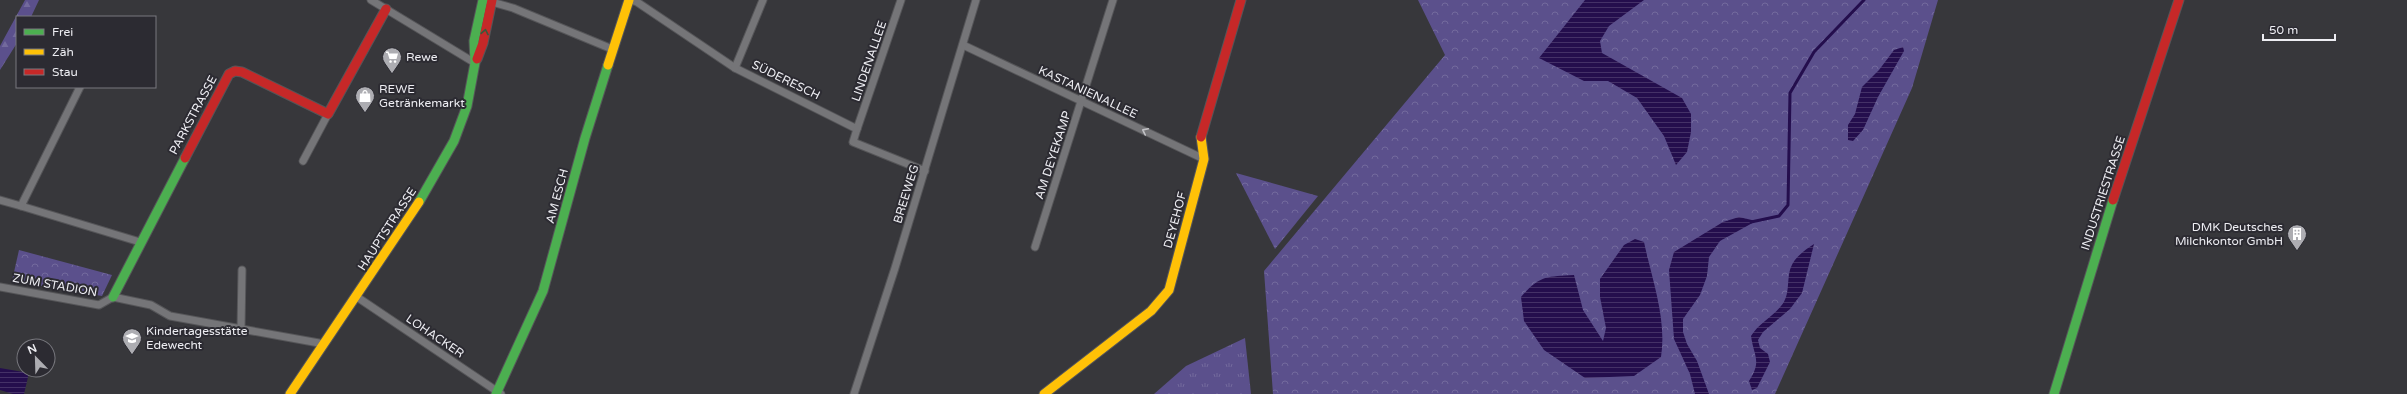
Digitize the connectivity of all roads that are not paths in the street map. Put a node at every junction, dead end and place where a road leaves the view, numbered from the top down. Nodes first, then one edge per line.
1 (371, 0) edge
2 (487, 0) edge
3 (630, 0) edge
4 (763, 0) edge
5 (901, 0) edge
6 (976, 0) edge
7 (1112, 0) edge
8 (1241, 0) edge
9 (2180, 0) edge
10 (386, 9) junction
11 (963, 45) junction
12 (612, 49) junction
13 (475, 63) junction
14 (735, 68) junction
15 (80, 88) edge
16 (1082, 101) junction
17 (328, 114) junction
18 (857, 129) junction
19 (1204, 159) junction
20 (304, 161) dead end
21 (925, 171) junction
22 (0, 200) edge
23 (21, 206) junction
24 (140, 242) junction
25 (1035, 247) dead end
26 (242, 270) dead end
27 (1, 288) edge
28 (113, 297) junction
29 (357, 297) junction
30 (241, 329) junction
31 (323, 346) junction
32 (498, 393) edge
33 (290, 394) edge
34 (854, 394) edge
35 (1044, 394) edge
36 (2054, 394) edge

1 - 10 street
2 - 12 street
2 - 13 street, HAUPTSTRASSE
3 - 12 street, AM ESCH
3 - 14 street, SÜDERESCH
4 - 14 street
5 - 18 street, LINDENALLEE
6 - 11 street, BREEWEG
7 - 16 street, AM DEYEKAMP
8 - 19 street, DEYEHOF
9 - 36 street, INDUSTRIESTRASSE
10 - 13 street
10 - 17 street
11 - 16 street, KASTANIENALLEE
11 - 21 street, BREEWEG
12 - 32 street, AM ESCH
13 - 29 street, HAUPTSTRASSE
14 - 18 street, SÜDERESCH
15 - 23 street
19 -> 16 street, KASTANIENALLEE
16 - 25 street, AM DEYEKAMP
17 - 20 street
17 - 24 street, PARKSTRASSE
18 - 21 street
19 - 35 street, DEYEHOF
21 - 34 street, BREEWEG
22 - 23 street
23 - 24 street
24 - 28 street, PARKSTRASSE
26 - 30 street
27 - 28 street, ZUM STADION
28 - 30 street, ZUM STADION
29 - 31 street, HAUPTSTRASSE
29 - 32 street, LOHACKER
30 - 31 street, ZUM STADION
31 - 33 street, HAUPTSTRASSE

